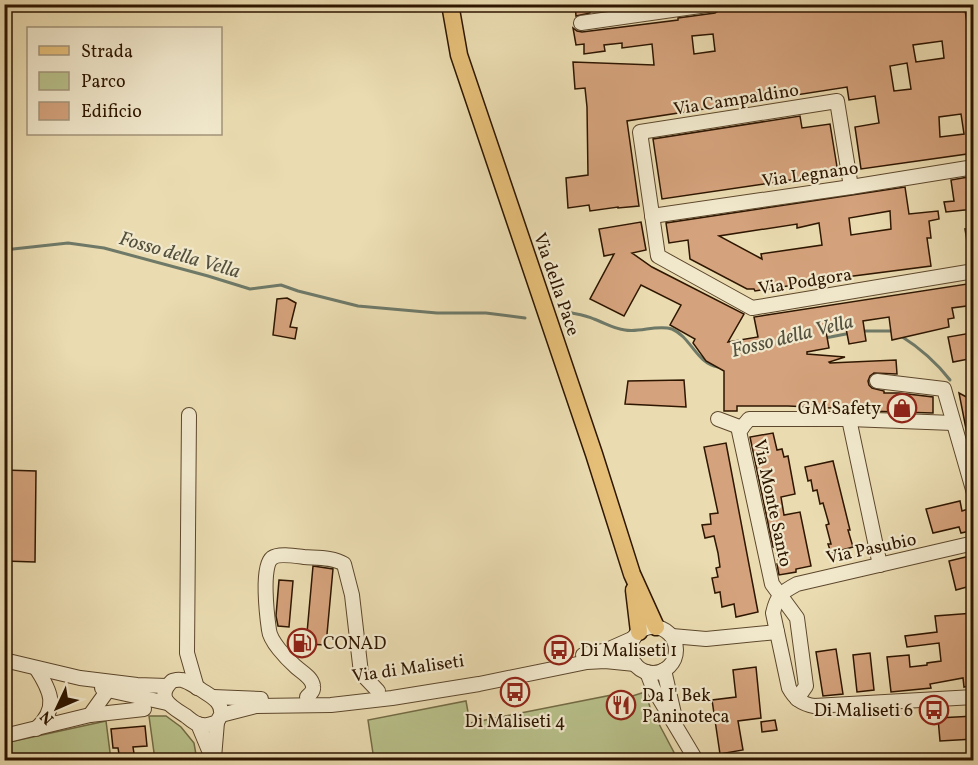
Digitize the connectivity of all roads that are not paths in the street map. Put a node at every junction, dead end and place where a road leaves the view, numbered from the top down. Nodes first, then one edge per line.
1 (450, 4) edge
2 (714, 4) edge
3 (581, 23) dead end
4 (974, 167) edge
5 (851, 187) junction
6 (652, 216) junction
7 (974, 271) edge
8 (877, 381) dead end
9 (189, 415) dead end
10 (718, 419) dead end
11 (849, 419) junction
12 (953, 423) junction
13 (745, 424) junction
14 (974, 493) edge
15 (974, 543) edge
16 (879, 566) junction
17 (632, 574) junction
18 (779, 595) junction
19 (656, 627) junction
20 (777, 632) junction
21 (636, 635) junction
22 (672, 636) junction
23 (706, 639) junction
24 (187, 653) junction
25 (676, 654) junction
26 (609, 656) junction
27 (4, 660) edge
28 (36, 668) junction
29 (641, 668) junction
30 (664, 670) junction
31 (80, 678) junction
32 (172, 683) junction
33 (197, 688) junction
34 (108, 690) junction
35 (378, 692) junction
36 (213, 697) junction
37 (307, 697) junction
38 (974, 697) edge
39 (798, 699) junction
40 (167, 703) junction
41 (144, 708) dead end
42 (90, 715) junction
43 (219, 719) junction
44 (198, 724) junction
45 (36, 729) junction
46 (680, 734) junction
47 (4, 736) edge
48 (214, 760) edge
49 (696, 760) edge

1 - 17 main road, Via della Pace
2 - 3 street
4 - 5 street, Via Legnano
5 - 6 street, Via Legnano
5 - 6 street, Via Campaldino
6 - 7 street, Via Podgora
8 - 12 street
9 - 24 street
10 - 13 street
11 - 12 street
11 - 13 street
11 - 16 street
12 - 14 street
13 - 18 street, Via Monte Santo
15 - 16 street, Via Pasubio
16 - 18 street, Via Pasubio
17 - 19 main road
17 - 21 main road
18 - 20 street
18 - 39 street
19 - 21 street
19 - 22 street
20 - 23 street
20 - 39 street
21 - 26 street
21 - 29 street
22 - 23 street
22 - 25 street
23 - 25 street
24 - 32 street
24 - 33 street
25 - 30 street
26 - 29 street
26 - 35 street, Via di Maliseti
26 - 43 street, Via di Maliseti
27 - 28 street, Via di Maliseti
28 - 31 street, Via di Maliseti
28 - 45 street
29 - 30 street
29 - 46 street
30 - 46 street
31 - 32 street, Via di Maliseti
31 - 34 street, Via di Maliseti
32 - 33 street, Via di Maliseti
32 - 40 street
33 - 36 street, Via di Maliseti
34 - 40 street, Via di Maliseti
34 - 42 street
35 - 37 street, Via di Maliseti
35 - 37 street
36 - 37 street, Via di Maliseti
36 - 43 street
38 - 39 street
40 - 44 street, Via di Maliseti
41 - 42 street
42 - 45 street
43 - 44 street, Via di Maliseti
43 - 48 street
44 - 48 street
45 - 47 street
46 - 49 street

